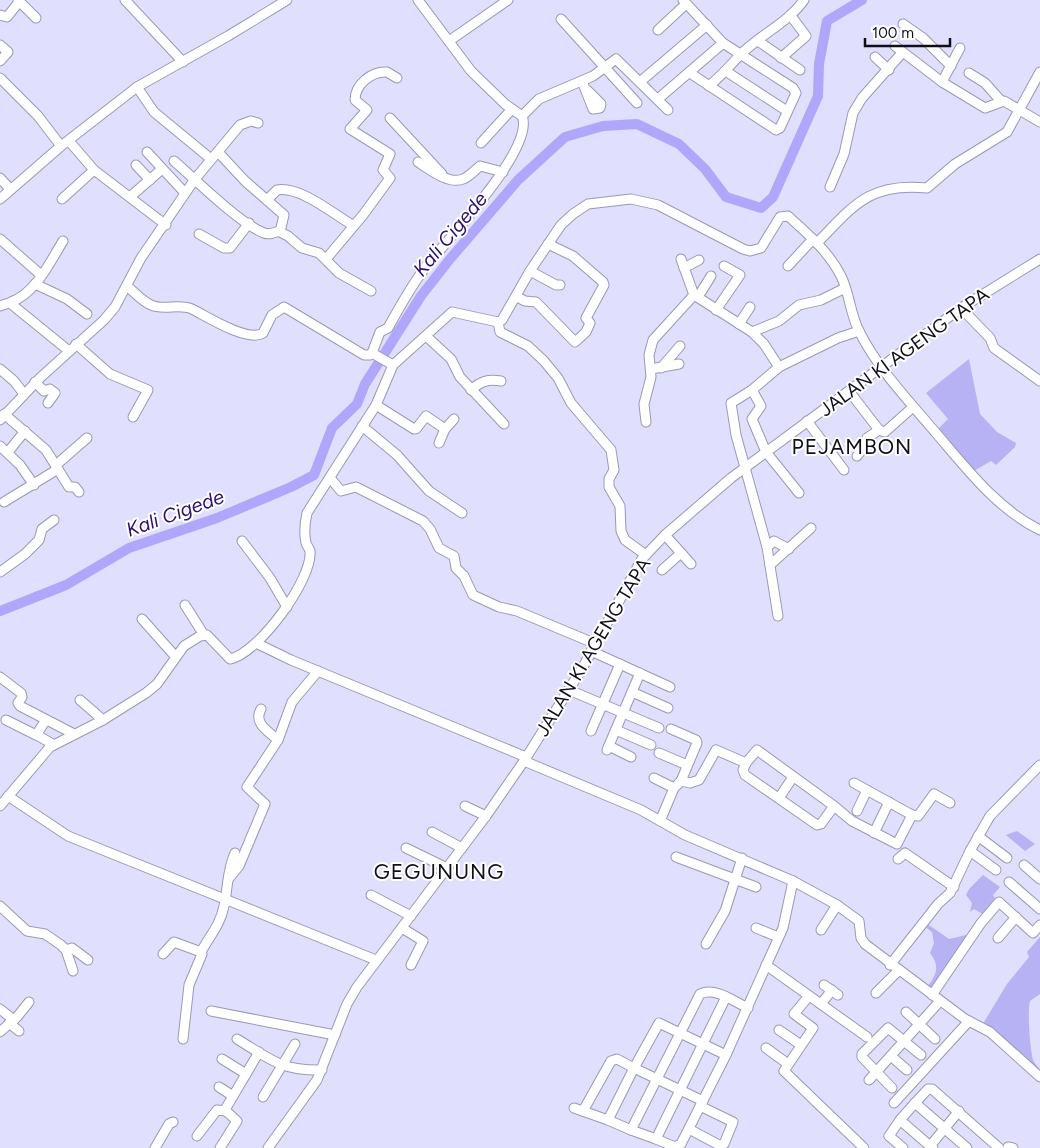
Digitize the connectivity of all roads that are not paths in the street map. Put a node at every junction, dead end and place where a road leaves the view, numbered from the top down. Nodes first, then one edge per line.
1 (125, 0) edge
2 (287, 0) edge
3 (418, 0) edge
4 (508, 0) edge
5 (804, 0) edge
6 (18, 1) edge
7 (684, 2) edge
8 (0, 15) edge
9 (791, 16) junction
10 (36, 18) dead end
11 (561, 19) dead end
12 (903, 24) dead end
13 (707, 25) junction
14 (658, 30) dead end
15 (449, 41) junction
16 (758, 41) junction
17 (723, 43) junction
18 (0, 45) edge
19 (895, 46) dead end
20 (960, 48) dead end
21 (902, 53) junction
22 (740, 56) junction
23 (875, 56) dead end
24 (781, 58) junction
25 (0, 61) edge
26 (183, 62) junction
27 (951, 66) junction
28 (603, 67) junction
29 (800, 70) dead end
30 (889, 70) junction
31 (727, 72) junction
32 (1040, 72) edge
33 (690, 73) junction
34 (969, 73) dead end
35 (0, 78) edge
36 (397, 78) dead end
37 (582, 81) junction
38 (641, 81) junction
39 (942, 82) junction
40 (709, 86) junction
41 (137, 87) junction
42 (587, 90) dead end
43 (658, 99) junction
44 (1001, 101) junction
45 (637, 103) dead end
46 (512, 109) junction
47 (668, 110) dead end
48 (787, 111) junction
49 (1019, 111) junction
50 (522, 116) junction
51 (390, 118) dead end
52 (258, 122) dead end
53 (1040, 122) edge
54 (481, 143) dead end
55 (65, 144) junction
56 (147, 152) dead end
57 (218, 152) junction
58 (211, 159) junction
59 (174, 161) dead end
60 (418, 162) dead end
61 (136, 165) dead end
62 (162, 169) junction
63 (94, 170) junction
64 (503, 172) junction
65 (0, 178) edge
66 (446, 178) junction
67 (195, 179) junction
68 (150, 180) junction
69 (830, 187) dead end
70 (10, 189) junction
71 (185, 193) junction
72 (130, 196) junction
73 (0, 199) edge
74 (62, 199) dead end
75 (267, 200) junction
76 (249, 223) junction
77 (166, 225) junction
78 (354, 226) junction
79 (279, 231) junction
80 (198, 234) dead end
81 (0, 239) edge
82 (63, 241) dead end
83 (815, 241) junction
84 (548, 244) junction
85 (326, 258) junction
86 (699, 260) dead end
87 (1039, 262) edge
88 (724, 266) dead end
89 (788, 266) dead end
90 (530, 271) junction
91 (41, 275) junction
92 (711, 276) dead end
93 (35, 284) junction
94 (560, 285) dead end
95 (127, 286) junction
96 (845, 288) junction
97 (371, 291) dead end
98 (696, 296) junction
99 (517, 297) junction
100 (3, 305) edge
101 (750, 307) dead end
102 (960, 308) junction
103 (716, 310) junction
104 (87, 314) dead end
105 (498, 322) junction
106 (740, 324) junction
107 (752, 332) junction
108 (859, 332) junction
109 (426, 336) junction
110 (680, 346) dead end
111 (73, 347) junction
112 (374, 355) junction
113 (392, 364) junction
114 (679, 364) dead end
115 (779, 367) junction
116 (661, 368) junction
117 (882, 368) junction
118 (0, 369) edge
119 (651, 369) junction
120 (501, 381) dead end
121 (35, 382) junction
122 (1040, 382) edge
123 (471, 390) junction
124 (752, 390) junction
125 (849, 391) junction
126 (24, 394) junction
127 (48, 402) dead end
128 (376, 405) junction
129 (913, 407) junction
130 (133, 416) dead end
131 (2, 417) edge
132 (454, 419) dead end
133 (807, 421) junction
134 (646, 422) dead end
135 (504, 424) dead end
136 (362, 426) junction
137 (445, 429) junction
138 (878, 430) junction
139 (25, 431) junction
140 (88, 438) dead end
141 (439, 443) dead end
142 (0, 446) edge
143 (8, 452) junction
144 (766, 452) junction
145 (857, 456) dead end
146 (57, 467) junction
147 (745, 468) junction
148 (844, 470) dead end
149 (330, 478) junction
150 (34, 485) junction
151 (79, 492) dead end
152 (799, 493) dead end
153 (4, 502) dead end
154 (462, 513) dead end
155 (54, 520) dead end
156 (811, 528) dead end
157 (1040, 530) edge
158 (665, 535) junction
159 (242, 541) dead end
160 (767, 547) junction
161 (789, 549) junction
162 (682, 553) junction
163 (646, 555) junction
164 (691, 564) dead end
165 (770, 565) junction
166 (662, 570) dead end
167 (0, 572) edge
168 (185, 605) dead end
169 (287, 607) junction
170 (778, 616) dead end
171 (142, 620) dead end
172 (204, 635) junction
173 (256, 643) junction
174 (593, 648) junction
175 (175, 656) junction
176 (620, 664) junction
177 (318, 671) junction
178 (640, 673) junction
179 (0, 677) edge
180 (670, 687) dead end
181 (569, 690) junction
182 (632, 692) junction
183 (80, 700) dead end
184 (602, 706) junction
185 (668, 708) dead end
186 (261, 709) dead end
187 (623, 712) junction
188 (6, 720) dead end
189 (46, 720) junction
190 (104, 720) junction
191 (659, 728) dead end
192 (671, 729) dead end
193 (616, 730) junction
194 (591, 731) dead end
195 (74, 734) junction
196 (37, 735) junction
197 (278, 740) junction
198 (54, 745) junction
199 (651, 745) dead end
200 (659, 754) dead end
201 (631, 757) dead end
202 (525, 759) junction
203 (746, 763) junction
204 (1040, 764) edge
205 (687, 765) junction
206 (793, 777) junction
207 (654, 778) dead end
208 (681, 781) junction
209 (854, 783) dead end
210 (674, 788) junction
211 (867, 790) junction
212 (778, 798) junction
213 (3, 802) edge
214 (890, 802) junction
215 (950, 802) dead end
216 (465, 806) dead end
217 (834, 806) junction
218 (856, 811) dead end
219 (912, 815) junction
220 (486, 816) junction
221 (660, 821) junction
222 (432, 832) dead end
223 (874, 833) junction
224 (978, 836) junction
225 (406, 848) dead end
226 (462, 848) junction
227 (970, 851) junction
228 (234, 853) dead end
229 (676, 857) dead end
230 (742, 858) junction
231 (1007, 858) dead end
232 (898, 859) dead end
233 (1024, 865) dead end
234 (447, 868) junction
235 (996, 870) dead end
236 (229, 878) junction
237 (735, 878) junction
238 (1040, 879) edge
239 (793, 881) junction
240 (1009, 882) dead end
241 (756, 886) dead end
242 (954, 887) junction
243 (371, 895) dead end
244 (225, 900) junction
245 (837, 904) junction
246 (0, 906) edge
247 (1040, 909) edge
248 (411, 916) junction
249 (1016, 917) junction
250 (1040, 925) edge
251 (402, 928) junction
252 (756, 928) dead end
253 (821, 930) dead end
254 (778, 937) junction
255 (998, 938) dead end
256 (706, 944) dead end
257 (66, 950) junction
258 (201, 952) junction
259 (163, 954) dead end
260 (88, 960) dead end
261 (376, 960) junction
262 (411, 965) dead end
263 (766, 965) junction
264 (894, 968) junction
265 (73, 971) dead end
266 (832, 990) dead end
267 (876, 992) dead end
268 (809, 996) junction
269 (726, 997) junction
270 (936, 998) junction
271 (28, 1002) dead end
272 (821, 1004) junction
273 (748, 1008) junction
274 (0, 1009) edge
275 (211, 1011) dead end
276 (906, 1012) dead end
277 (969, 1021) junction
278 (11, 1022) junction
279 (919, 1024) junction
280 (779, 1030) dead end
281 (0, 1032) edge
282 (20, 1032) dead end
283 (680, 1032) junction
284 (335, 1035) junction
285 (868, 1037) dead end
286 (183, 1039) dead end
287 (237, 1039) dead end
288 (935, 1039) dead end
289 (905, 1040) junction
290 (704, 1043) junction
291 (295, 1044) dead end
292 (801, 1046) junction
293 (766, 1048) dead end
294 (259, 1052) junction
295 (726, 1055) junction
296 (921, 1055) dead end
297 (891, 1056) junction
298 (222, 1059) dead end
299 (788, 1064) junction
300 (283, 1067) junction
301 (634, 1068) junction
302 (322, 1070) junction
303 (907, 1070) dead end
304 (877, 1072) junction
305 (246, 1074) junction
306 (1040, 1077) edge
307 (657, 1079) junction
308 (869, 1080) dead end
309 (219, 1087) dead end
310 (892, 1088) dead end
311 (680, 1090) junction
312 (233, 1096) junction
313 (263, 1097) dead end
314 (915, 1102) junction
315 (702, 1103) junction
316 (894, 1104) dead end
317 (574, 1108) dead end
318 (226, 1111) junction
319 (583, 1111) junction
320 (959, 1111) junction
321 (608, 1120) junction
322 (900, 1120) junction
323 (173, 1122) dead end
324 (945, 1128) junction
325 (689, 1129) junction
326 (631, 1130) junction
327 (197, 1136) dead end
328 (656, 1139) junction
329 (931, 1147) edge
330 (155, 1148) edge
331 (220, 1148) edge
332 (268, 1148) edge
333 (864, 1148) edge
334 (903, 1148) edge
335 (968, 1148) edge
336 (1007, 1148) edge

1 - 26 street
2 - 26 street
3 - 15 street
4 - 15 street
5 - 9 street
6 - 8 street
6 - 10 street
7 - 13 street
7 - 14 street
9 - 16 street
9 - 24 street
11 - 28 street
12 - 27 street
13 - 17 street
13 - 38 street
15 - 46 street
16 - 22 street
16 - 24 street
17 - 22 street
17 - 33 street
18 - 25 street
19 - 21 street
20 - 27 street
21 - 30 street
21 - 39 street
22 - 31 street
22 - 48 street
23 - 30 street
24 - 29 street
26 - 41 street
27 - 39 street
28 - 37 street
28 - 38 street
28 - 45 street
30 - 69 street
31 - 40 street
31 - 48 street
32 - 49 street
33 - 40 street
33 - 43 street
34 - 44 street
35 - 55 street
36 - 78 street
37 - 42 street
37 - 50 street
38 - 43 street
39 - 44 street
40 - 48 street
41 - 55 street
41 - 58 street
43 - 47 street
44 - 49 street
46 - 50 street
46 - 54 street
49 - 53 street
49 - 83 street
50 - 64 street
51 - 66 street
52 - 57 street
55 - 63 street
55 - 70 street
56 - 62 street
57 - 58 street
57 - 75 street
58 - 67 street
59 - 67 street
60 - 66 street
61 - 68 street
62 - 68 street
62 - 71 street
63 - 72 street
63 - 74 street
64 - 66 street
64 - 112 street
65 - 70 street
67 - 71 street
67 - 76 street
68 - 72 street
70 - 73 street
71 - 77 street
72 - 77 street
75 - 78 street
75 - 79 street
76 - 79 street
76 - 80 street
77 - 95 street
78 - 85 street
79 - 85 street
81 - 91 street
82 - 91 street
83 - 84 street
83 - 89 street
83 - 96 street
84 - 90 street
84 - 99 street
85 - 97 street
86 - 98 street
87 - 102 street, JALAN KI AGENG TAPA
88 - 103 street
90 - 94 street
90 - 99 street
91 - 93 street
92 - 98 street
93 - 100 street
93 - 104 street
95 - 111 street
95 - 112 street
96 - 107 street
96 - 108 street
98 - 103 street
98 - 119 street
99 - 105 street
100 - 111 street
101 - 106 street
102 - 117 street, JALAN KI AGENG TAPA
102 - 122 street
103 - 106 street
105 - 109 street
105 - 163 street
106 - 107 street
107 - 115 street
108 - 115 street
108 - 117 street
109 - 113 street
109 - 123 street
110 - 116 street
111 - 121 street
111 - 130 street
112 - 113 street
113 - 128 street
114 - 116 street
115 - 124 street
116 - 119 street
117 - 125 street, JALAN KI AGENG TAPA
117 - 129 street
118 - 126 street
119 - 134 street
120 - 123 street
121 - 126 street
121 - 127 street
123 - 135 street
124 - 144 street
124 - 147 street
125 - 133 street, JALAN KI AGENG TAPA
125 - 138 street
126 - 131 street
128 - 136 street
128 - 137 street
129 - 138 street
129 - 157 street
131 - 139 street
132 - 137 street
133 - 144 street, JALAN KI AGENG TAPA
133 - 148 street
136 - 149 street
136 - 154 street
137 - 141 street
138 - 145 street
139 - 143 street
139 - 146 street
140 - 146 street
142 - 143 street
143 - 150 street
144 - 147 street, JALAN KI AGENG TAPA
144 - 152 street
146 - 150 street
146 - 151 street
147 - 158 street, JALAN KI AGENG TAPA
147 - 160 street
149 - 169 street
149 - 174 street
150 - 153 street
155 - 167 street
156 - 161 street
158 - 162 street
158 - 163 street, JALAN KI AGENG TAPA
159 - 169 street
160 - 161 street
160 - 165 street
161 - 165 street
162 - 164 street
162 - 166 street
163 - 174 street, JALAN KI AGENG TAPA
165 - 170 street
168 - 172 street
169 - 173 street
171 - 175 street
172 - 173 street
172 - 175 street
173 - 177 street
174 - 176 street
174 - 181 street, JALAN KI AGENG TAPA
175 - 190 street
176 - 178 street
176 - 184 street
177 - 197 street
177 - 202 street
178 - 180 street
178 - 182 street
179 - 189 street
181 - 184 street
181 - 202 street, JALAN KI AGENG TAPA
182 - 185 street
182 - 187 street
183 - 190 street
184 - 187 street
184 - 194 street
186 - 197 street
187 - 191 street
187 - 193 street
188 - 196 street
189 - 195 street
189 - 196 street
190 - 195 street
192 - 205 street
193 - 199 street
193 - 201 street
195 - 198 street
196 - 198 street
197 - 236 street
198 - 213 street
200 - 205 street
202 - 220 street, JALAN KI AGENG TAPA
202 - 221 street
203 - 206 street
203 - 208 street
203 - 212 street
204 - 224 street
205 - 208 street
206 - 212 street
206 - 217 street
207 - 210 street
208 - 210 street
209 - 211 street
210 - 221 street
211 - 214 street
211 - 218 street
212 - 217 street
213 - 244 street
214 - 219 street
214 - 223 street
215 - 219 street
216 - 220 street
217 - 223 street
219 - 223 street
220 - 226 street, JALAN KI AGENG TAPA
221 - 230 street
222 - 226 street
224 - 227 street
224 - 231 street
225 - 234 street
226 - 234 street, JALAN KI AGENG TAPA
227 - 235 street
227 - 242 street
228 - 236 street
229 - 237 street
230 - 237 street
230 - 239 street
232 - 242 street
233 - 238 street
234 - 248 street, JALAN KI AGENG TAPA
236 - 244 street
237 - 241 street
237 - 256 street
239 - 245 street
239 - 254 street
240 - 247 street
242 - 264 street
243 - 248 street
244 - 258 street
244 - 261 street
245 - 253 street
245 - 264 street
246 - 257 street
248 - 251 street, JALAN KI AGENG TAPA
249 - 250 street
249 - 255 street
249 - 270 street
251 - 261 street, JALAN KI AGENG TAPA
251 - 262 street
252 - 254 street
254 - 263 street
257 - 260 street
257 - 265 street
258 - 259 street
258 - 286 street
261 - 284 street, JALAN KI AGENG TAPA
263 - 268 street
263 - 273 street
264 - 267 street
264 - 270 street
266 - 272 street
268 - 272 street
268 - 292 street
269 - 273 street
269 - 283 street
269 - 290 street
270 - 277 street
270 - 279 street
271 - 278 street
272 - 285 street
273 - 295 street
274 - 278 street
275 - 284 street
276 - 279 street
277 - 306 street
277 - 316 street
278 - 281 street
278 - 282 street
279 - 288 street
279 - 289 street
280 - 292 street
283 - 290 street
283 - 301 street
283 - 307 street
284 - 302 street, JALAN KI AGENG TAPA
287 - 294 street
289 - 296 street
289 - 297 street
289 - 304 street
290 - 295 street
290 - 311 street
291 - 300 street
292 - 299 street
293 - 299 street
294 - 300 street
294 - 305 street
295 - 315 street
297 - 303 street
297 - 304 street
298 - 305 street
299 - 333 street
300 - 302 street
300 - 313 street
301 - 307 street
301 - 319 street
301 - 321 street
302 - 332 street, JALAN KI AGENG TAPA
304 - 308 street
304 - 310 street
305 - 312 street
307 - 311 street
307 - 326 street
309 - 312 street
311 - 315 street
311 - 328 street
312 - 318 street
314 - 320 street
314 - 322 street
314 - 324 street
315 - 325 street
315 - 325 street
317 - 319 street
318 - 327 street
318 - 331 street
319 - 321 street
320 - 324 street
320 - 336 street
321 - 326 street
322 - 329 street
322 - 334 street
323 - 330 street
324 - 329 street
324 - 335 street
325 - 328 street
326 - 328 street

